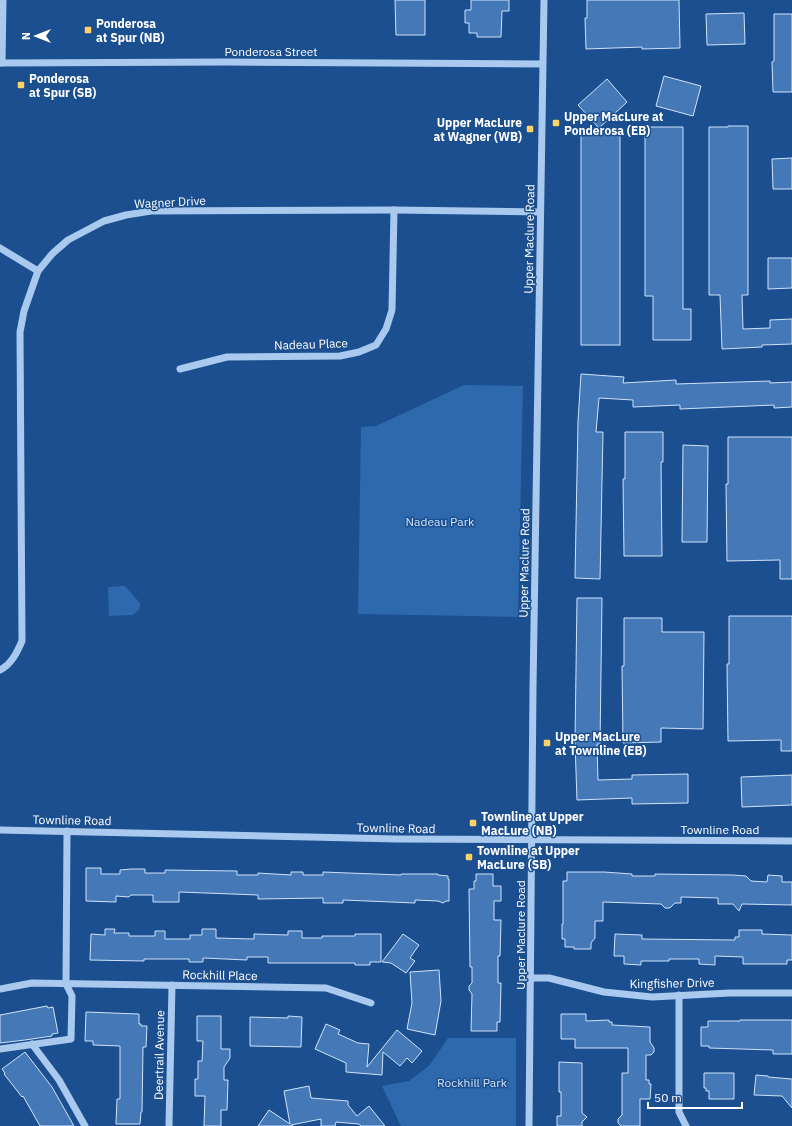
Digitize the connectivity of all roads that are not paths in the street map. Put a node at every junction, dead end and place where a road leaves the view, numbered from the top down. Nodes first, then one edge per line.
1 (3, 0) edge
2 (544, 0) edge
3 (1, 63) edge
4 (542, 64) junction
5 (394, 210) junction
6 (540, 212) junction
7 (0, 248) edge
8 (38, 271) junction
9 (180, 369) dead end
10 (0, 670) edge
11 (0, 830) edge
12 (67, 831) junction
13 (531, 840) junction
14 (792, 840) edge
15 (531, 978) junction
16 (66, 984) junction
17 (172, 985) junction
18 (0, 989) edge
19 (792, 994) edge
20 (679, 995) junction
21 (371, 1003) dead end
22 (32, 1044) junction
23 (0, 1049) edge
24 (85, 1126) edge
25 (169, 1126) edge
26 (529, 1126) edge
27 (686, 1126) edge

1 - 3 street
2 - 4 street, Upper Maclure Road
3 - 4 street, Ponderosa Street
4 - 6 street, Upper Maclure Road
5 - 6 street, Wagner Drive
5 - 8 street, Wagner Drive
5 - 9 street, Nadeau Place
6 - 13 street, Upper Maclure Road
7 - 8 street
8 - 10 street, Wagner Drive
11 - 12 street, Townline Road
12 - 13 street, Townline Road
12 - 16 street
13 - 14 street, Townline Road
13 - 15 street, Upper Maclure Road
15 - 20 street, Kingfisher Drive
15 - 26 street, Upper Maclure Road
16 - 17 street, Rockhill Place
16 - 18 street, Rockhill Place
16 - 22 street
17 - 21 street, Rockhill Place
17 - 25 street, Deertrail Avenue
19 - 20 street, Kingfisher Drive
20 - 27 street
22 - 23 street
22 - 24 street

